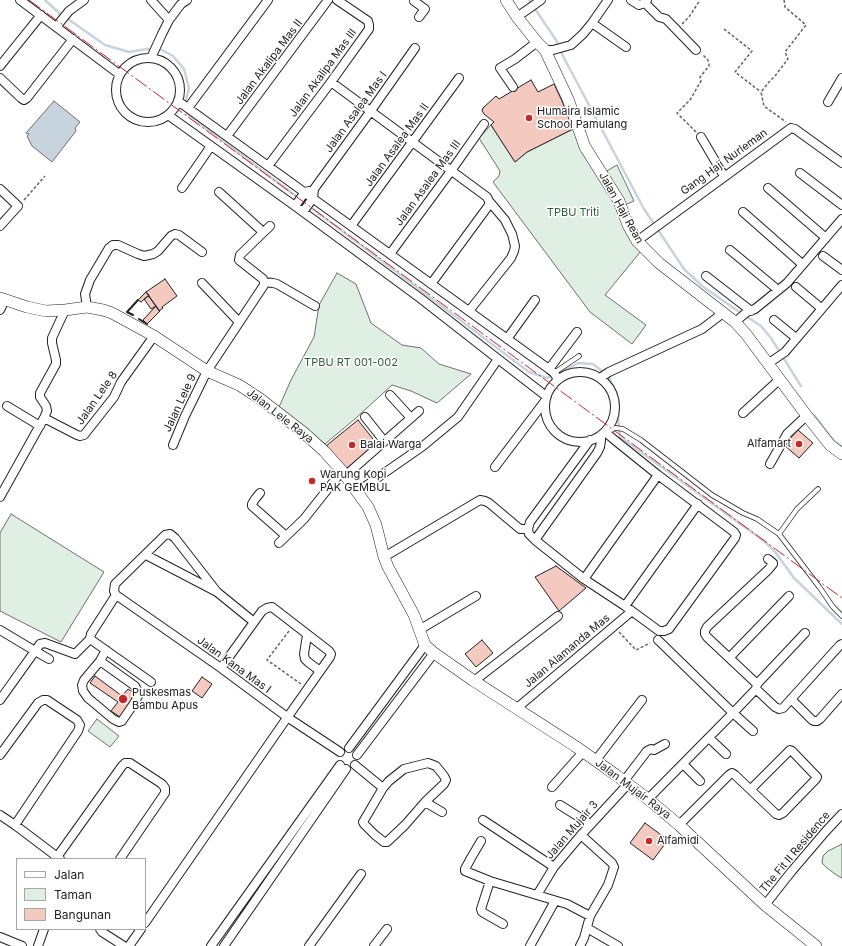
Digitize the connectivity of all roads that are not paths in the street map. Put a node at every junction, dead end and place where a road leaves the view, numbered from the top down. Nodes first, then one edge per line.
1 (20, 0) edge
2 (151, 0) edge
3 (187, 0) edge
4 (268, 0) edge
5 (328, 0) edge
6 (337, 0) edge
7 (415, 0) edge
8 (506, 0) edge
9 (608, 0) edge
10 (631, 0) edge
11 (81, 1) edge
12 (646, 1) edge
13 (538, 2) edge
14 (41, 15) junction
15 (419, 17) dead end
16 (517, 17) junction
17 (168, 20) junction
18 (592, 23) junction
19 (56, 27) junction
20 (73, 39) junction
21 (545, 47) junction
22 (626, 47) dead end
23 (415, 48) dead end
24 (696, 50) road end
25 (153, 53) junction
26 (0, 66) edge
27 (119, 74) junction
28 (0, 78) edge
29 (459, 78) dead end
30 (842, 78) edge
31 (331, 82) junction
32 (512, 87) dead end
33 (178, 101) junction
34 (828, 102) dead end
35 (188, 108) junction
36 (370, 112) junction
37 (168, 115) junction
38 (484, 124) dead end
39 (227, 136) junction
40 (701, 137) road end
41 (413, 142) junction
42 (211, 146) junction
43 (842, 163) edge
44 (268, 166) junction
45 (452, 171) junction
46 (800, 173) dead end
47 (724, 176) junction
48 (182, 188) dead end
49 (768, 188) dead end
50 (0, 189) edge
51 (314, 190) junction
52 (219, 192) dead end
53 (305, 192) junction
54 (313, 198) junction
55 (489, 201) junction
56 (842, 205) edge
57 (295, 206) junction
58 (303, 212) junction
59 (743, 212) dead end
60 (842, 219) edge
61 (0, 226) edge
62 (270, 226) dead end
63 (352, 226) junction
64 (263, 232) junction
65 (826, 238) junction
66 (637, 240) junction
67 (730, 250) dead end
68 (202, 252) dead end
69 (390, 254) junction
70 (823, 256) dead end
71 (802, 264) junction
72 (842, 270) edge
73 (706, 276) dead end
74 (264, 282) junction
75 (202, 283) dead end
76 (431, 284) junction
77 (842, 285) edge
78 (796, 287) dead end
79 (778, 290) junction
80 (2, 299) edge
81 (535, 300) dead end
82 (315, 306) dead end
83 (87, 307) junction
84 (821, 308) junction
85 (0, 310) edge
86 (65, 310) junction
87 (469, 311) junction
88 (723, 313) junction
89 (743, 316) junction
90 (774, 320) dead end
91 (239, 322) junction
92 (577, 332) dead end
93 (154, 336) junction
94 (796, 338) junction
95 (507, 339) junction
96 (579, 356) dead end
97 (498, 359) junction
98 (773, 360) junction
99 (207, 371) junction
100 (554, 374) junction
101 (600, 378) junction
102 (780, 379) junction
103 (390, 395) dead end
104 (546, 398) junction
105 (7, 406) dead end
106 (419, 411) dead end
107 (743, 413) dead end
108 (807, 416) junction
109 (365, 417) dead end
110 (411, 418) junction
111 (42, 422) junction
112 (603, 433) junction
113 (590, 440) junction
114 (384, 441) junction
115 (173, 445) dead end
116 (842, 454) edge
117 (770, 464) dead end
118 (495, 467) dead end
119 (343, 473) junction
120 (658, 475) junction
121 (818, 489) dead end
122 (357, 492) junction
123 (260, 493) dead end
124 (0, 497) edge
125 (698, 504) junction
126 (528, 529) junction
127 (779, 534) junction
128 (286, 536) junction
129 (535, 540) junction
130 (279, 543) dead end
131 (146, 554) junction
132 (384, 557) junction
133 (768, 559) dead end
134 (584, 579) junction
135 (217, 592) junction
136 (116, 595) junction
137 (476, 596) dead end
138 (788, 596) dead end
139 (629, 609) junction
140 (558, 616) dead end
141 (842, 616) edge
142 (254, 622) junction
143 (0, 630) edge
144 (419, 630) junction
145 (805, 633) dead end
146 (307, 635) junction
147 (90, 639) junction
148 (658, 640) road end
149 (425, 644) junction
150 (842, 644) edge
151 (106, 650) junction
152 (34, 651) junction
153 (434, 653) junction
154 (729, 658) junction
155 (48, 659) dead end
156 (100, 661) junction
157 (221, 668) junction
158 (320, 671) junction
159 (138, 673) junction
160 (474, 681) junction
161 (151, 682) dead end
162 (131, 683) junction
163 (756, 687) junction
164 (842, 694) edge
165 (791, 699) junction
166 (0, 700) edge
167 (642, 700) dead end
168 (517, 708) junction
169 (733, 713) junction
170 (287, 717) junction
171 (753, 731) dead end
172 (708, 738) junction
173 (664, 744) dead end
174 (349, 748) junction
175 (340, 752) junction
176 (583, 752) junction
177 (726, 754) dead end
178 (0, 755) edge
179 (357, 755) junction
180 (596, 760) junction
181 (682, 764) junction
182 (356, 765) junction
183 (343, 767) junction
184 (700, 781) dead end
185 (626, 782) junction
186 (552, 787) dead end
187 (383, 788) junction
188 (751, 789) junction
189 (648, 799) junction
190 (425, 802) junction
191 (560, 805) dead end
192 (442, 812) dead end
193 (842, 814) edge
194 (0, 815) edge
195 (483, 820) dead end
196 (590, 824) junction
197 (15, 825) junction
198 (679, 825) junction
199 (581, 834) junction
200 (481, 841) dead end
201 (59, 858) edge
202 (121, 858) edge
203 (554, 867) junction
204 (361, 874) dead end
205 (490, 881) junction
206 (537, 895) junction
207 (555, 901) junction
208 (765, 905) junction
209 (590, 916) junction
210 (146, 922) edge
211 (503, 924) dead end
212 (587, 928) junction
213 (387, 929) dead end
214 (44, 930) edge
215 (101, 930) edge
216 (140, 930) edge
217 (0, 937) edge
218 (22, 946) edge
219 (38, 946) edge
220 (124, 946) edge
221 (129, 946) edge
222 (211, 946) edge
223 (224, 946) edge
224 (309, 946) edge
225 (374, 946) edge
226 (530, 946) edge
227 (580, 946) edge
228 (618, 946) edge
229 (816, 946) edge

1 - 14 street
2 - 17 street
3 - 17 street
4 - 35 street
5 - 39 street, Jalan Akalipa Mas II
6 - 31 street, Jalan Akalipa Mas III
7 - 15 street
8 - 16 street, Jalan Haji Rean
9 - 18 street
10 - 12 street
11 - 19 street
12 - 24 street
13 - 16 street
14 - 19 street
14 - 26 street
16 - 21 street, Jalan Haji Rean
17 - 25 street
18 - 21 street
18 - 22 street
19 - 20 street
20 - 27 street
20 - 28 street
21 - 32 street
21 - 66 street, Jalan Haji Rean
23 - 36 street, Jalan Asalea Mas I
25 - 27 street
25 - 33 street
27 - 37 street
29 - 41 street, Jalan Asalea Mas II
30 - 34 street
31 - 36 street
31 - 44 street, Jalan Akalipa Mas III
33 - 35 street
33 - 37 street
35 - 39 street
36 - 41 street
36 - 51 street, Jalan Asalea Mas I
37 - 42 street
38 - 45 street, Jalan Asalea Mas III
39 - 44 street
40 - 47 street
41 - 45 street
41 - 63 street, Jalan Asalea Mas II
42 - 48 street
42 - 57 street
43 - 47 street, Gang Haji Nurleman
44 - 53 street
45 - 55 street
45 - 69 street, Jalan Asalea Mas III
46 - 56 street
47 - 66 street, Gang Haji Nurleman
49 - 65 street
50 - 61 street
51 - 53 street
51 - 54 street, Jalan Asalea Mas I
52 - 64 street
53 - 54 street
53 - 57 street
54 - 58 street, Jalan Asalea Mas I
54 - 63 street
55 - 76 street
55 - 87 street
57 - 58 street
58 - 97 street
59 - 71 street
60 - 65 street
62 - 64 street
63 - 69 street
64 - 74 street
65 - 71 street
66 - 88 street, Jalan Haji Rean
67 - 79 street
68 - 83 street
69 - 76 street
70 - 72 street
71 - 79 street
73 - 89 street
74 - 82 street
74 - 91 street, Jalan Lele 9
75 - 91 street
76 - 87 street
77 - 84 street
78 - 84 street
79 - 89 street
80 - 85 street
80 - 86 street, Jalan Lele Raya
81 - 95 street
83 - 86 street, Jalan Lele Raya
83 - 93 street, Jalan Lele Raya
84 - 94 street
86 - 111 street
87 - 95 street
88 - 89 street, Jalan Haji Rean
88 - 101 street
89 - 98 street, Jalan Haji Rean
90 - 94 street
91 - 99 street, Jalan Lele 9
92 - 100 street
93 - 99 street, Jalan Lele Raya
93 - 111 street, Jalan Lele 8
94 - 98 street
95 - 100 street
96 - 100 lane
97 - 104 street
97 - 122 street
98 - 102 street, Jalan Haji Rean
99 - 115 street, Jalan Lele 9
99 - 119 street, Jalan Lele Raya
100 - 101 street
100 - 104 street
101 - 112 street
102 - 107 street
102 - 108 street, Jalan Haji Rean
103 - 110 street
104 - 113 street
104 - 118 street
105 - 111 street
106 - 110 street
108 - 116 street, Jalan Haji Rean
108 - 117 street
109 - 114 street
110 - 114 street
111 - 124 street
112 - 113 street
112 - 120 street
112 - 127 lane
112 - 129 street
113 - 126 street
114 - 119 street
119 - 122 street, Jalan Lele Raya
119 - 128 street
120 - 125 street
120 - 134 street
121 - 127 lane
122 - 132 street, Jalan Lele Raya
123 - 128 street
125 - 139 street, Jalan Alamanda Mas
125 - 139 street
126 - 129 street
126 - 132 street
127 - 141 lane
128 - 130 street
129 - 134 street
131 - 135 street
131 - 135 street
131 - 136 street
132 - 144 street, Jalan Lele Raya
133 - 154 street
134 - 139 street
135 - 142 street
136 - 147 street
136 - 157 street, Jalan Kana Mas I
137 - 144 street
138 - 154 street
139 - 168 street, Jalan Alamanda Mas
140 - 160 street
142 - 146 street
142 - 157 street
143 - 152 street
144 - 149 street, Jalan Lele Raya
145 - 163 street
146 - 158 street
146 - 158 street
147 - 151 street
147 - 152 street
148 - 169 street
149 - 153 street, Jalan Lele Raya
149 - 174 street
150 - 165 street
151 - 156 street
151 - 159 street
152 - 155 street
152 - 166 street
153 - 160 street, Jalan Mujair Raya
153 - 179 street
154 - 163 street
156 - 162 street
156 - 162 street
157 - 170 street, Jalan Kana Mas I
158 - 170 street
159 - 161 street
159 - 162 street
160 - 168 street, Jalan Mujair Raya
163 - 165 street
163 - 169 street
164 - 165 street
167 - 180 street
168 - 176 street, Jalan Mujair Raya
169 - 171 street
169 - 172 street
170 - 175 street, Jalan Kana Mas I
170 - 210 street
172 - 177 street
172 - 181 street
173 - 185 street, Jalan Mujair 3
174 - 175 street
174 - 179 street
175 - 183 street
176 - 180 street, Jalan Mujair Raya
176 - 186 street
178 - 197 street
179 - 182 street
180 - 185 street, Jalan Mujair Raya
181 - 184 street
181 - 189 street
182 - 183 street
182 - 187 street
183 - 222 street
183 - 223 street
185 - 189 street, Jalan Mujair Raya
185 - 196 street, Jalan Mujair 3
187 - 190 street
187 - 190 street
188 - 188 street
188 - 198 street
189 - 198 street, Jalan Mujair Raya
190 - 192 street
191 - 196 street
193 - 208 street, The Fit II Residence
194 - 197 street
195 - 203 street
196 - 199 street, Jalan Mujair 3
197 - 201 street
198 - 208 street, Jalan Mujair Raya
199 - 203 street, Jalan Mujair 3
199 - 209 street
200 - 205 street
201 - 202 street
203 - 206 street, Jalan Mujair 3
204 - 224 street
205 - 206 street
205 - 211 street
206 - 207 street
207 - 209 street
207 - 226 street
208 - 229 street, Jalan Mujair Raya
209 - 212 street
212 - 227 street
212 - 228 street
213 - 225 street
214 - 219 street
215 - 220 street
216 - 221 street
217 - 218 street

